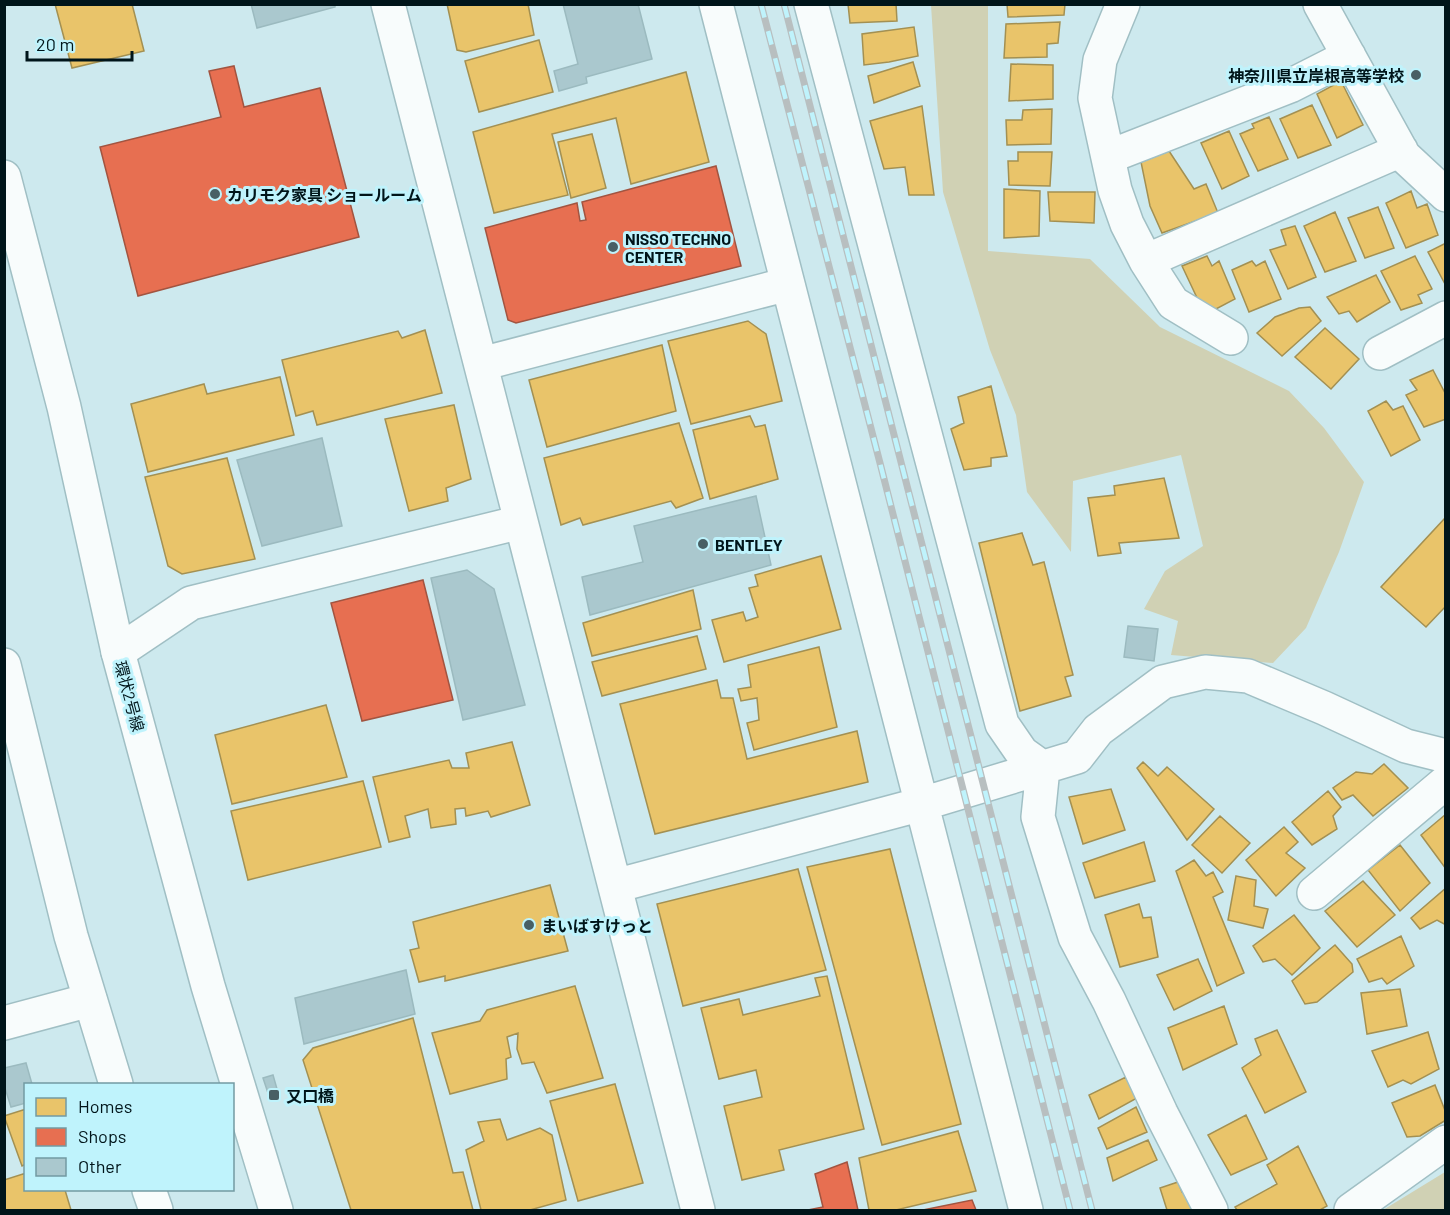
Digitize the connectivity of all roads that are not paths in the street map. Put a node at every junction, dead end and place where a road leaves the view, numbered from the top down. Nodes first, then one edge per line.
1 (388, 4) edge
2 (716, 4) edge
3 (811, 4) edge
4 (1123, 4) edge
5 (1320, 4) edge
6 (1349, 56) junction
7 (1401, 150) junction
8 (1108, 157) junction
9 (4, 177) edge
10 (1446, 195) edge
11 (1146, 261) junction
12 (788, 284) junction
13 (1446, 318) edge
14 (1231, 338) dead end
15 (1380, 353) dead end
16 (481, 364) junction
17 (521, 522) junction
18 (118, 652) junction
19 (4, 665) edge
20 (1446, 756) edge
21 (1043, 768) junction
22 (1446, 782) edge
23 (922, 804) junction
24 (615, 886) junction
25 (1314, 893) dead end
26 (90, 1000) junction
27 (4, 1023) edge
28 (116, 1083) edge
29 (1446, 1142) edge
30 (149, 1191) edge
31 (156, 1210) edge
32 (276, 1210) edge
33 (698, 1210) edge
34 (1026, 1210) edge
35 (1211, 1210) edge
36 (1351, 1210) edge

1 - 16 street
2 - 12 street
3 - 21 street
4 - 8 street
5 - 6 street
6 - 7 street
6 - 8 street
7 - 10 street
7 - 11 street
8 - 11 street
9 - 18 street, 環状2号線
11 - 14 street
12 - 16 street
12 - 23 street
13 - 15 street
16 - 17 street
17 - 18 street
17 - 24 street
18 - 32 street, 環状2号線
19 - 26 street
20 - 21 street
21 - 23 street
21 - 35 street
22 - 25 street
23 - 24 street
23 - 34 street
24 - 33 street
26 - 27 street
26 - 28 street
29 - 36 street
30 - 31 street

